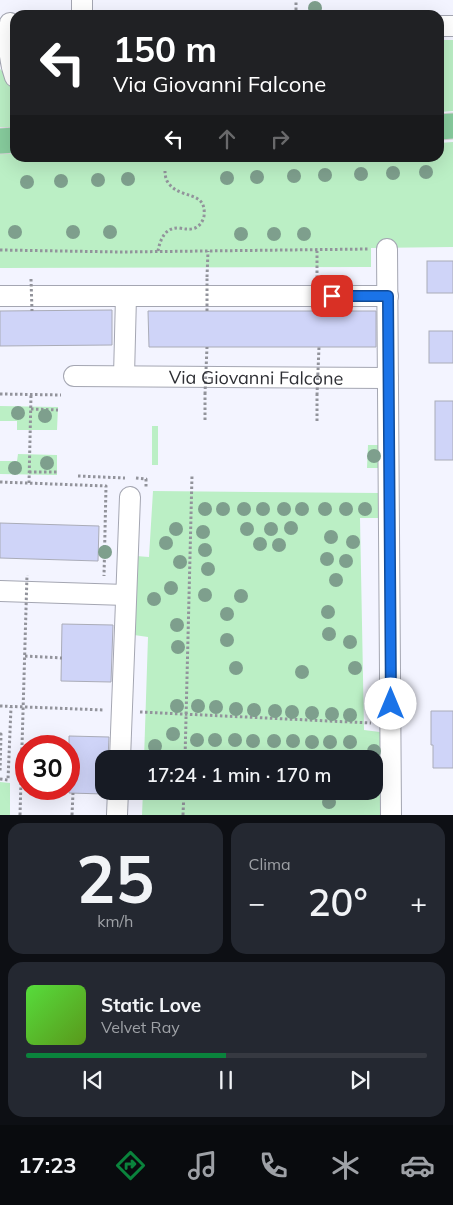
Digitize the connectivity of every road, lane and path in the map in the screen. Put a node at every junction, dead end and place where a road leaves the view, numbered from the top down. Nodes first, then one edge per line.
1 (8, 23) edge
2 (10, 62) edge
3 (165, 171) dead end
4 (387, 249) joint
5 (0, 250) edge
6 (208, 250) junction
7 (317, 250) junction
8 (158, 251) junction
9 (31, 279) dead end
10 (0, 296) edge
11 (126, 296) junction
12 (388, 296) junction
13 (32, 311) dead end
14 (207, 311) dead end
15 (317, 311) dead end
16 (207, 347) dead end
17 (319, 347) dead end
18 (74, 376) dead end
19 (124, 376) junction
20 (388, 378) junction
21 (0, 394) edge
22 (31, 394) junction
23 (61, 395) dead end
24 (31, 410) junction
25 (58, 410) dead end
26 (205, 420) dead end
27 (317, 421) dead end
28 (30, 472) junction
29 (57, 472) dead end
30 (192, 475) dead end
31 (0, 482) edge
32 (29, 483) junction
33 (130, 497) dead end
34 (27, 575) dead end
35 (104, 578) dead end
36 (0, 591) edge
37 (126, 595) junction
38 (25, 656) junction
39 (62, 658) dead end
40 (0, 706) edge
41 (11, 707) junction
42 (23, 707) junction
43 (108, 710) dead end
44 (149, 713) dead end
45 (186, 714) junction
46 (391, 724) junction
47 (0, 734) edge
48 (120, 750) edge
49 (185, 750) edge
50 (0, 774) edge
51 (0, 780) edge
52 (73, 800) edge
53 (118, 800) edge
54 (184, 800) edge
55 (20, 815) edge
56 (72, 815) edge
57 (118, 815) edge
58 (183, 815) edge
59 (391, 815) edge

1 - 2 street
3 - 8 path
4 - 7 path
4 - 12 street
5 - 8 path
6 - 7 path
6 - 8 path
6 - 14 path, bridge
7 - 15 path, bridge
9 - 13 path, bridge
10 - 11 street
11 - 12 street
11 - 19 street
12 - 20 street
16 - 26 path, bridge
17 - 27 path, bridge
18 - 19 street, Via Giovanni Falcone
19 - 20 street, Via Giovanni Falcone
20 - 46 street
21 - 22 path
22 - 23 path
22 - 24 path
24 - 25 path
24 - 28 path
28 - 29 path
28 - 32 path
30 - 45 path
31 - 32 path
32 - 35 path
33 - 37 street
34 - 38 path, bridge
36 - 37 street
37 - 48 street
38 - 39 path
38 - 42 path, bridge
40 - 41 path
41 - 42 path
41 - 51 path
42 - 43 path
42 - 55 path, bridge
44 - 45 path
45 - 46 path
45 - 49 path
46 - 59 street
47 - 50 path
52 - 56 path
53 - 57 street
54 - 58 path

